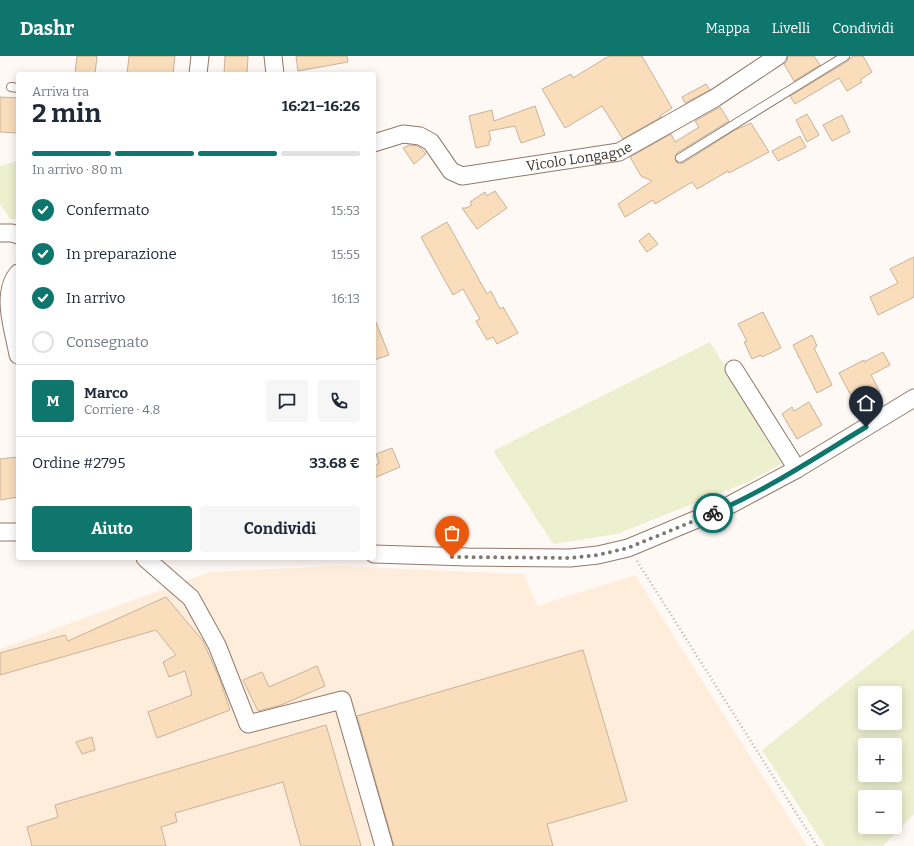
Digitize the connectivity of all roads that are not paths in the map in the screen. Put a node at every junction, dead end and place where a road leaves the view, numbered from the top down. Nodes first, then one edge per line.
1 (200, 56) edge
2 (273, 56) edge
3 (778, 56) edge
4 (845, 56) edge
5 (198, 72) edge
6 (275, 72) edge
7 (376, 142) edge
8 (680, 158) dead end
9 (0, 233) edge
10 (16, 234) edge
11 (16, 275) edge
12 (16, 340) edge
13 (734, 369) dead end
14 (914, 398) edge
15 (797, 469) junction
16 (0, 532) edge
17 (16, 532) edge
18 (376, 554) edge
19 (147, 560) edge
20 (384, 846) edge

1 - 5 street
2 - 6 street
3 - 7 street, Vicolo Longagne
4 - 8 lane
9 - 10 street
11 - 12 street
13 - 15 street
14 - 15 street
15 - 18 street
16 - 17 street
19 - 20 street

